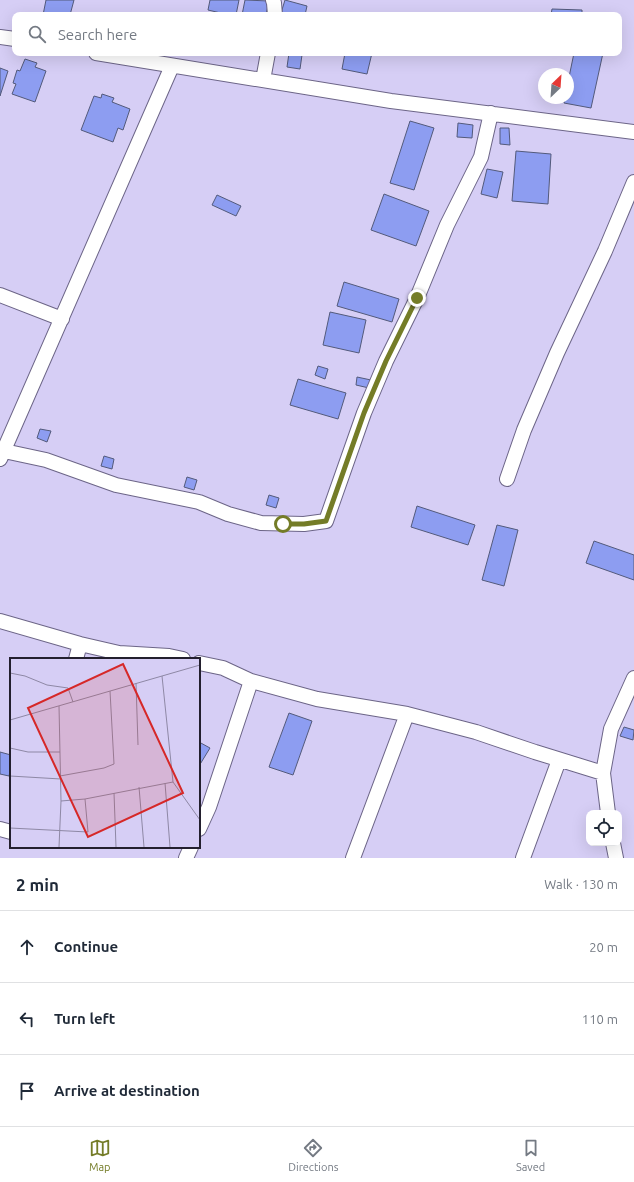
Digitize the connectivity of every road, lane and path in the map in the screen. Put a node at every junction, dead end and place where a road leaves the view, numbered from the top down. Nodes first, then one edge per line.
1 (273, 0) edge
2 (274, 12) edge
3 (0, 37) edge
4 (12, 39) edge
5 (114, 56) edge
6 (267, 56) edge
7 (172, 66) junction
8 (263, 80) junction
9 (491, 114) junction
10 (634, 132) edge
11 (634, 182) edge
12 (0, 295) edge
13 (62, 319) junction
14 (2, 455) edge
15 (507, 479) dead end
16 (0, 621) edge
17 (80, 644) junction
18 (76, 658) edge
19 (178, 658) edge
20 (200, 663) edge
21 (634, 678) edge
22 (252, 681) junction
23 (407, 714) junction
24 (560, 760) junction
25 (603, 773) junction
26 (608, 810) edge
27 (200, 827) edge
28 (0, 829) edge
29 (10, 832) edge
30 (614, 846) edge
31 (191, 848) edge
32 (186, 858) edge
33 (353, 858) edge
34 (523, 858) edge
35 (616, 858) edge

1 - 2 street
3 - 4 street
5 - 7 street
6 - 8 street
7 - 8 street
7 - 13 street
8 - 9 street
9 - 10 street
9 - 14 street
11 - 15 street
12 - 13 street
13 - 14 street
16 - 17 street
17 - 18 street
17 - 19 street
20 - 22 street
21 - 25 street
22 - 23 street
22 - 27 street
23 - 24 street
23 - 33 street
24 - 25 street
24 - 34 street
25 - 26 street
28 - 29 street
30 - 35 street
31 - 32 street

